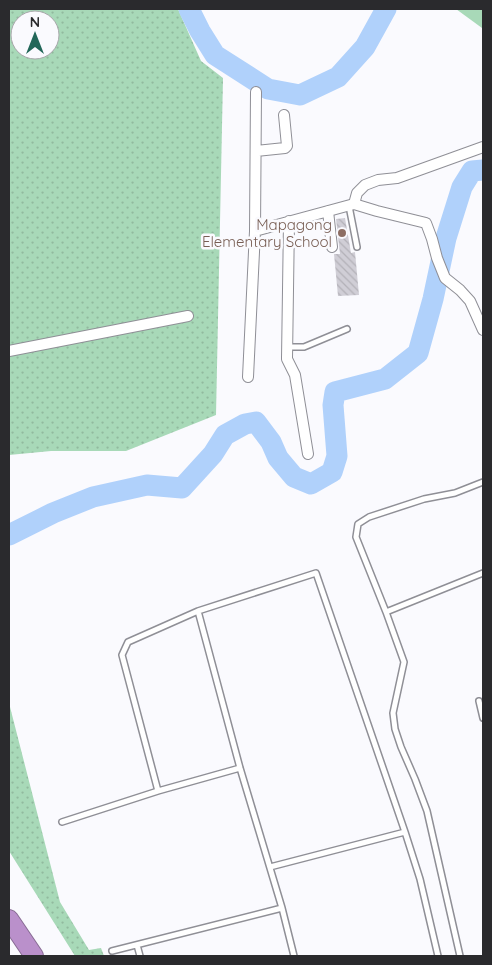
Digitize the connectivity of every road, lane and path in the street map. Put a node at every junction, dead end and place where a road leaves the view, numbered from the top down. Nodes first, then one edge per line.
1 (256, 92) dead end
2 (284, 114) dead end
3 (483, 147) edge
4 (256, 151) junction
5 (352, 204) junction
6 (328, 211) junction
7 (289, 221) junction
8 (255, 231) junction
9 (357, 246) dead end
10 (332, 247) dead end
11 (188, 316) dead end
12 (347, 329) dead end
13 (483, 330) edge
14 (287, 347) junction
15 (9, 351) edge
16 (248, 377) dead end
17 (308, 454) dead end
18 (483, 482) edge
19 (483, 573) edge
20 (198, 611) junction
21 (386, 612) junction
22 (479, 701) dead end
23 (483, 718) edge
24 (240, 768) junction
25 (158, 791) junction
26 (62, 822) dead end
27 (405, 832) junction
28 (270, 867) junction
29 (282, 908) junction
30 (9, 919) edge
31 (137, 945) junction
32 (112, 951) dead end
33 (34, 956) edge
34 (140, 956) edge
35 (294, 956) edge
36 (438, 956) edge
37 (460, 956) edge

1 - 4 street
2 - 4 street
3 - 5 street
4 - 8 street
5 - 6 street
5 - 9 lane
5 - 13 street
6 - 7 street
6 - 10 street
7 - 8 street
7 - 14 street
8 - 16 street
11 - 15 street
12 - 14 lane
14 - 17 street
18 - 21 lane
19 - 21 lane
20 - 24 lane
20 - 25 lane
20 - 27 lane
21 - 37 lane
22 - 23 lane
24 - 25 lane
24 - 28 lane
25 - 26 lane
27 - 28 lane
27 - 36 lane
28 - 29 lane
29 - 31 lane
29 - 35 lane
30 - 33 highway
31 - 32 lane
31 - 34 lane

